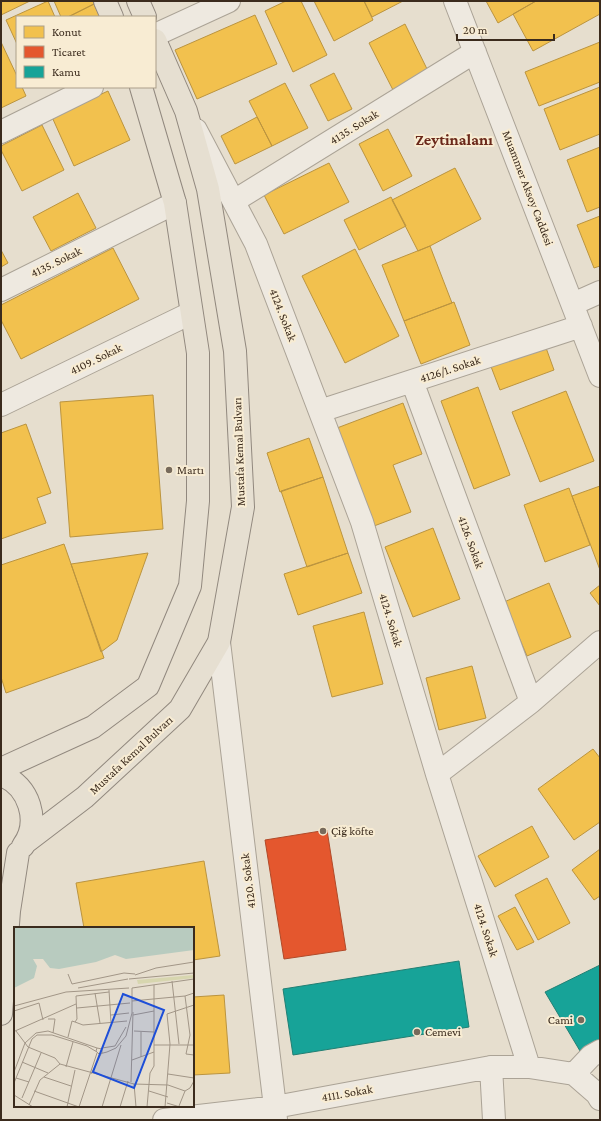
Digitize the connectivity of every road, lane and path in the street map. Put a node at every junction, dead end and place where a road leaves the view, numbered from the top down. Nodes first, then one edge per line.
1 (105, 1) edge
2 (138, 1) edge
3 (229, 1) edge
4 (456, 1) edge
5 (112, 16) edge
6 (145, 16) edge
7 (156, 35) edge
8 (156, 42) edge
9 (475, 52) junction
10 (90, 88) edge
11 (140, 88) edge
12 (186, 111) junction
13 (1, 132) edge
14 (234, 201) junction
15 (175, 203) junction
16 (1, 290) edge
17 (600, 292) edge
18 (572, 304) junction
19 (191, 313) junction
20 (581, 326) junction
21 (600, 376) edge
22 (412, 381) junction
23 (1, 405) edge
24 (320, 411) junction
25 (219, 642) junction
26 (600, 642) edge
27 (531, 702) junction
28 (1, 769) edge
29 (437, 774) junction
30 (1, 775) edge
31 (15, 853) edge
32 (1, 1014) edge
33 (600, 1051) edge
34 (491, 1067) junction
35 (529, 1067) junction
36 (574, 1074) junction
37 (600, 1099) edge
38 (275, 1113) edge
39 (164, 1120) edge
40 (494, 1120) edge

1 - 5 main road
2 - 6 main road
3 - 7 street
4 - 9 street, Muammer Aksoy Caddesi
8 - 12 main road, Mustafa Kemal Bulvarı
9 - 14 street, 4135. Sokak
9 - 18 street, Muammer Aksoy Caddesi
10 - 13 street
11 - 15 main road
12 - 14 street, 4124. Sokak
12 - 25 main road, Mustafa Kemal Bulvarı
14 - 24 street, 4124. Sokak
15 - 16 street, 4135. Sokak
15 - 19 main road
17 - 18 street
18 - 20 street, Muammer Aksoy Caddesi
19 - 23 street, 4109. Sokak
19 - 28 main road
20 - 21 street, Muammer Aksoy Caddesi
20 - 22 street, 4126/1. Sokak
22 - 24 street, 4126/1. Sokak
22 - 27 street, 4126. Sokak
24 - 29 street, 4124. Sokak
25 - 31 main road, Mustafa Kemal Bulvarı
25 - 38 street, 4120. Sokak
26 - 27 street
27 - 29 street
29 - 35 street, 4124. Sokak
30 - 31 main road
31 - 32 main road
33 - 36 street
34 - 35 street, 4111. Sokak
34 - 38 street, 4111. Sokak
34 - 40 street
35 - 36 street
36 - 37 street
38 - 39 street, 4111. Sokak

